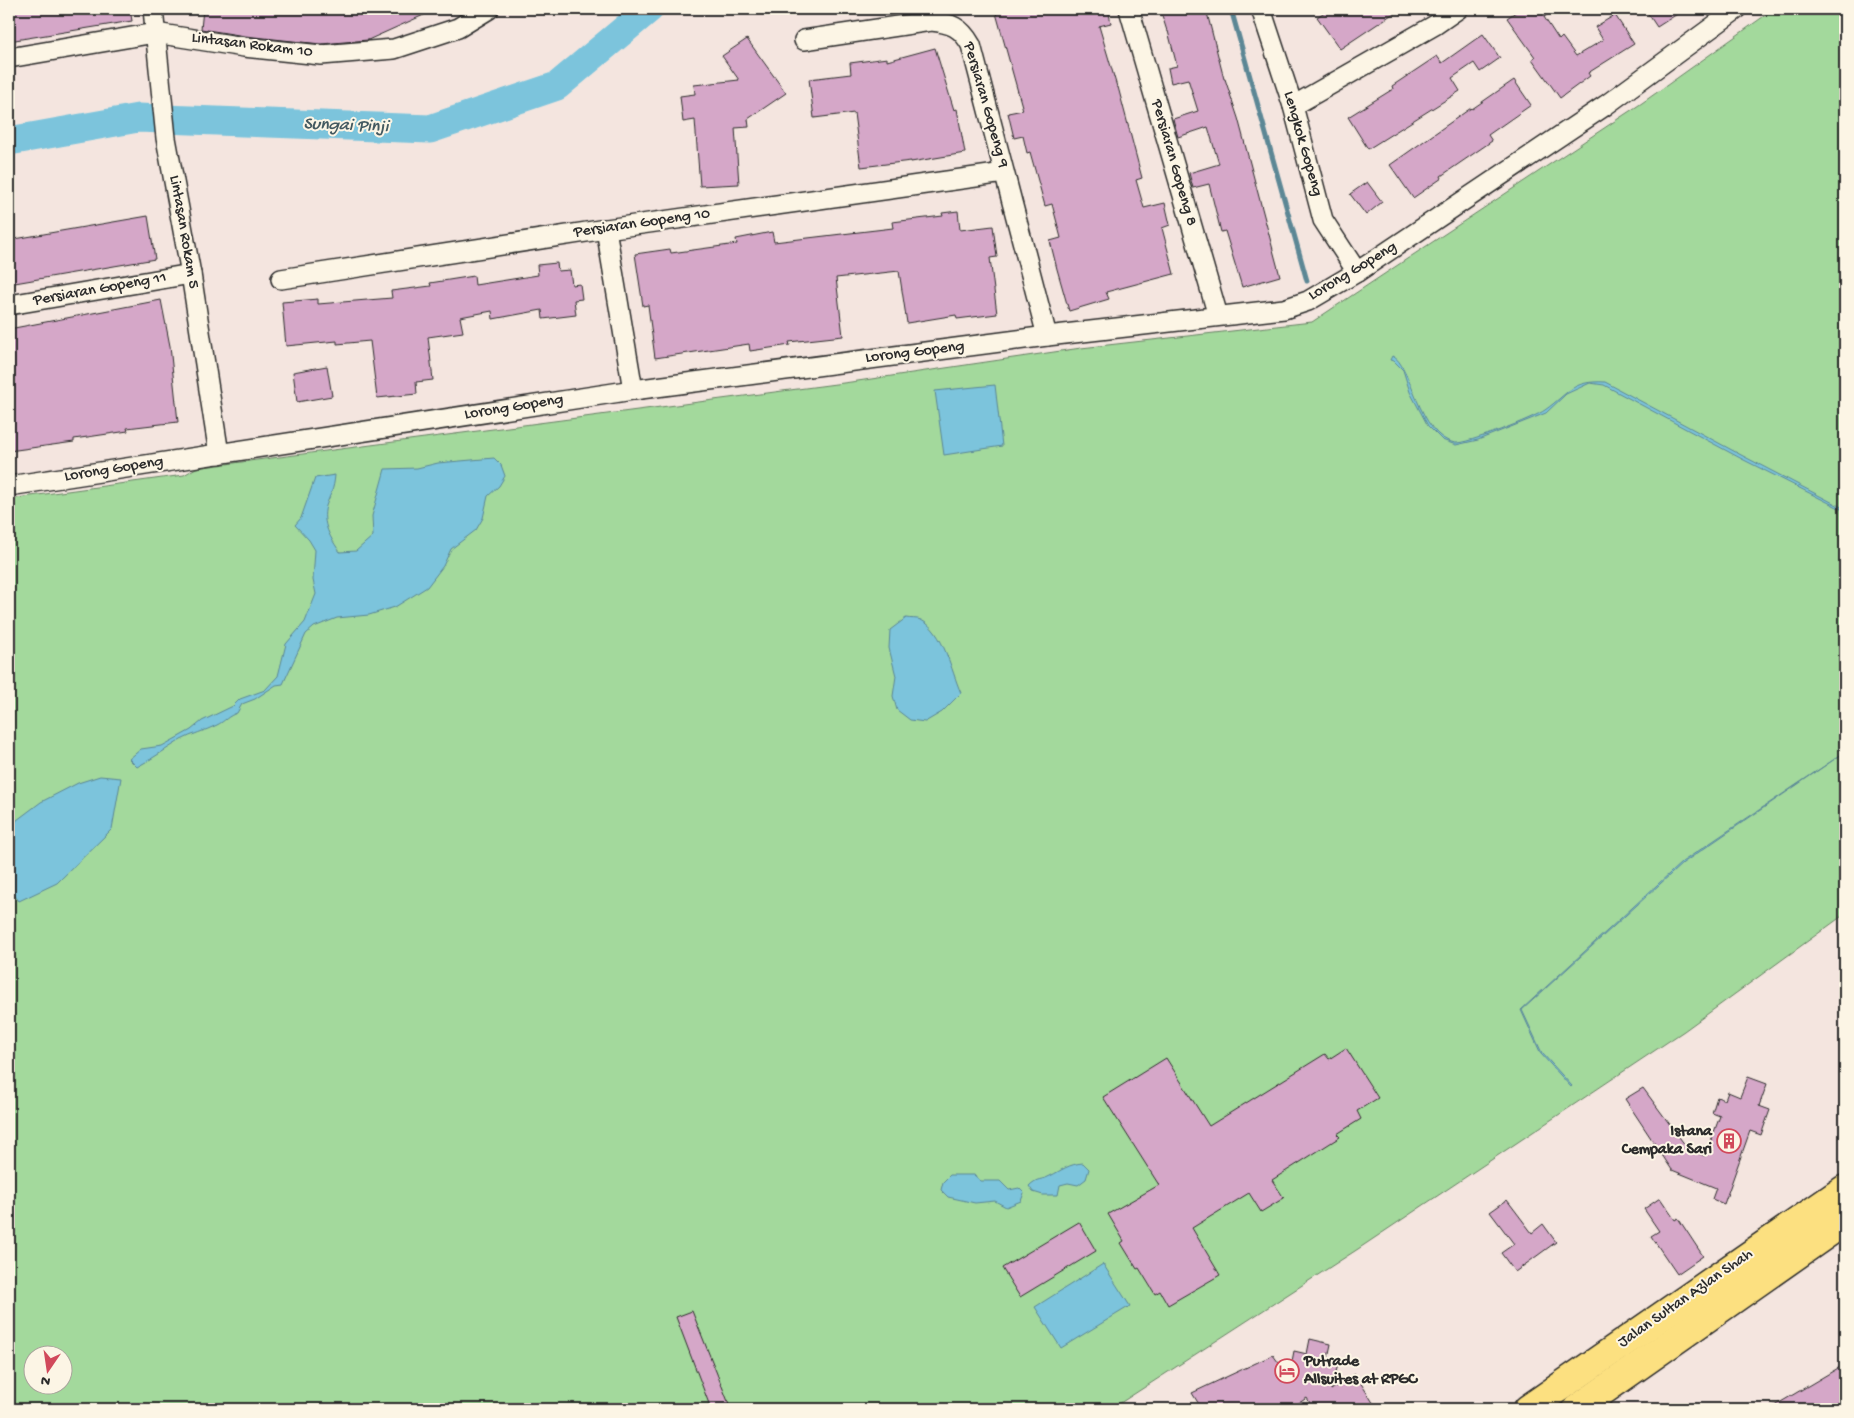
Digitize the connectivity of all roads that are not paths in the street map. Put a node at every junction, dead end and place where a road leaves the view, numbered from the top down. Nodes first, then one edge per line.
1 (153, 9) edge
2 (488, 9) edge
3 (1129, 9) edge
4 (1260, 9) edge
5 (1458, 9) edge
6 (1737, 9) edge
7 (155, 33) junction
8 (804, 40) dead end
9 (9, 58) edge
10 (1293, 106) junction
11 (1004, 173) junction
12 (606, 229) junction
13 (1357, 272) junction
14 (191, 274) junction
15 (281, 279) dead end
16 (9, 305) edge
17 (1218, 316) junction
18 (1047, 336) junction
19 (633, 390) junction
20 (219, 454) junction
21 (9, 486) edge
22 (1845, 1189) edge
23 (1845, 1220) edge
24 (1528, 1409) edge
25 (1577, 1409) edge

1 - 7 street, Lintasan Rokam 5
2 - 7 street, Lintasan Rokam 10
3 - 17 street, Persiaran Gopeng 8
4 - 10 street, Lengkok Gopeng
5 - 10 street
6 - 13 street, Lorong Gopeng
7 - 9 street, Lintasan Rokam 10
7 - 14 street, Lintasan Rokam 5
8 - 11 street, Persiaran Gopeng 9
10 - 13 street, Lengkok Gopeng
11 - 12 street, Persiaran Gopeng 10
11 - 18 street, Persiaran Gopeng 9
12 - 15 street, Persiaran Gopeng 10
12 - 19 street
13 - 17 street, Lorong Gopeng
14 - 16 street, Persiaran Gopeng 11
14 - 20 street, Lintasan Rokam 5
17 - 18 street, Lorong Gopeng
18 - 19 street, Lorong Gopeng
19 - 20 street, Lorong Gopeng
20 - 21 street, Lorong Gopeng
22 - 24 main road, Jalan Sultan Azlan Shah
23 - 25 main road, Jalan Sultan Azlan Shah

